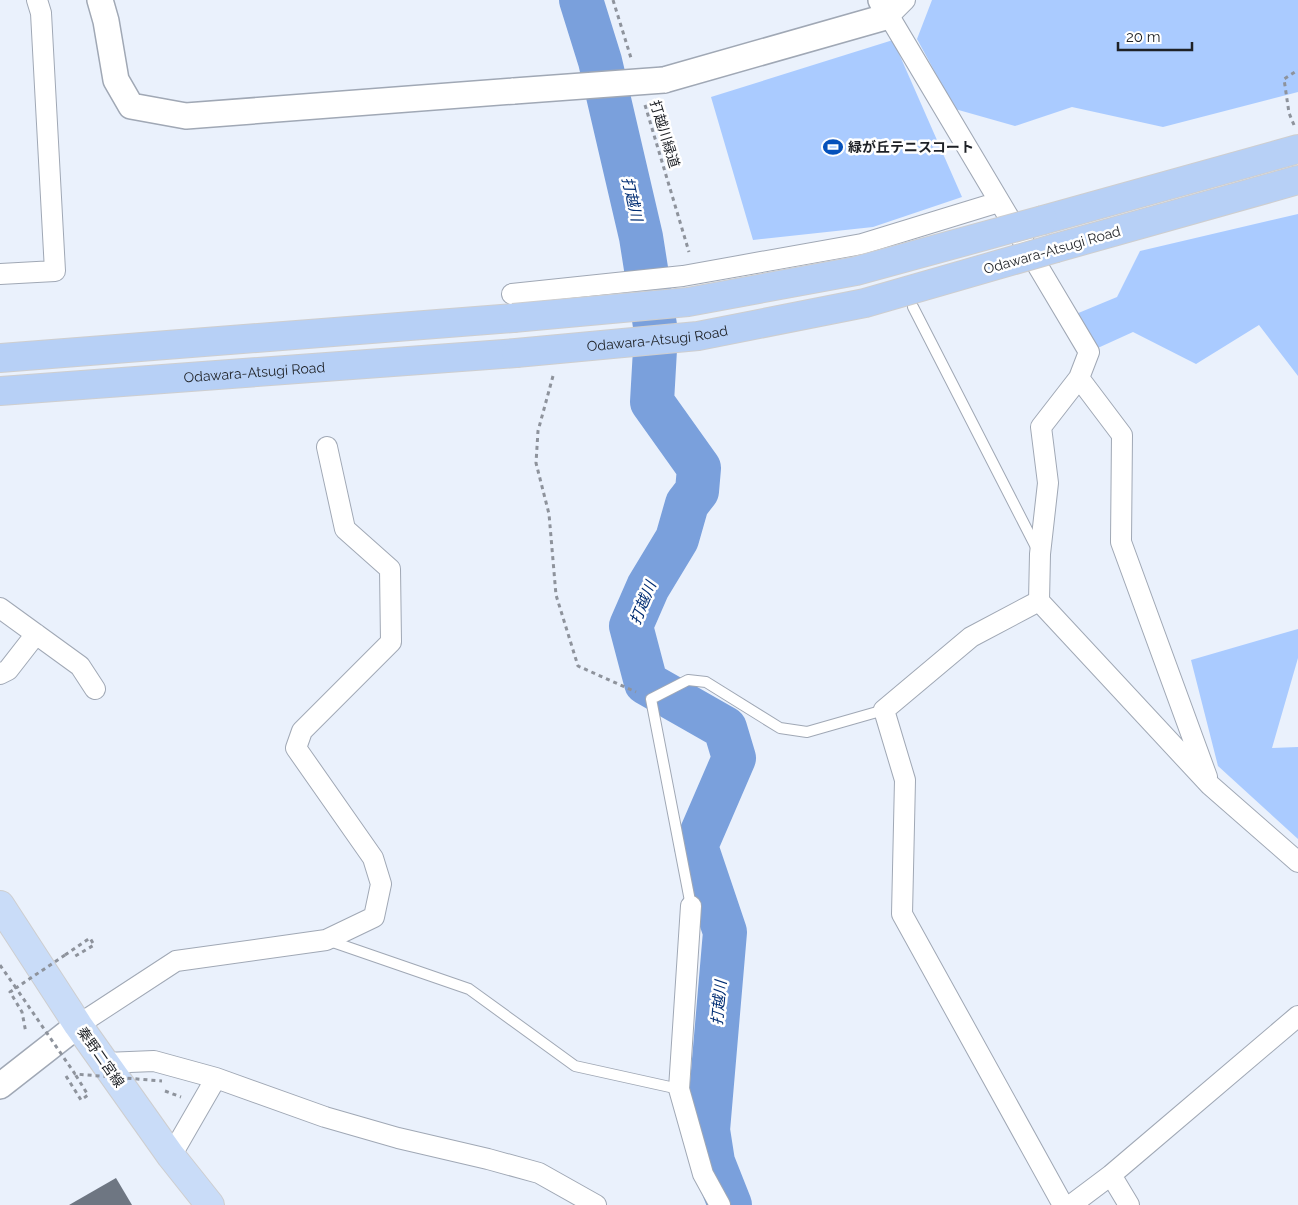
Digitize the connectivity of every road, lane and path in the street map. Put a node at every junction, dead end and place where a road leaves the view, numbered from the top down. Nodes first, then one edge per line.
1 (37, 0) edge
2 (100, 0) edge
3 (614, 0) edge
4 (892, 5) edge
5 (633, 66) dead end
6 (1298, 70) edge
7 (644, 104) dead end
8 (1289, 113) dead end
9 (1298, 148) edge
10 (1298, 180) edge
11 (999, 202) junction
12 (0, 274) edge
13 (689, 275) junction
14 (512, 306) junction
15 (912, 307) dead end
16 (0, 358) edge
17 (553, 376) dead end
18 (1079, 378) junction
19 (0, 392) edge
20 (327, 447) dead end
21 (1040, 554) junction
22 (1039, 601) junction
23 (0, 608) edge
24 (36, 634) junction
25 (0, 674) edge
26 (96, 689) dead end
27 (650, 699) junction
28 (884, 710) junction
29 (1210, 785) junction
30 (1298, 862) edge
31 (0, 905) edge
32 (691, 906) joint
33 (326, 940) junction
34 (72, 958) dead end
35 (0, 965) edge
36 (16, 988) junction
37 (1298, 1016) edge
38 (78, 1025) junction
39 (26, 1033) dead end
40 (105, 1062) junction
41 (75, 1074) junction
42 (66, 1076) dead end
43 (216, 1078) junction
44 (162, 1081) dead end
45 (0, 1086) edge
46 (679, 1089) junction
47 (171, 1156) junction
48 (1111, 1176) junction
49 (210, 1205) edge
50 (596, 1205) edge
51 (720, 1205) edge
52 (1063, 1205) edge
53 (1071, 1205) edge
54 (1129, 1205) edge

1 - 12 street
2 - 4 street, bridge
3 - 5 path
4 - 11 street
6 - 8 path
7 - 13 path, 打越川緑道
9 - 14 highway, bridge
10 - 19 highway, Odawara-Atsugi Road, bridge
11 - 13 street
11 - 18 street
13 - 14 street
14 - 16 highway
15 - 21 lane
17 - 27 path
18 - 21 street
18 - 29 street
20 - 33 street
21 - 22 street
22 - 28 street
22 - 29 street
23 - 24 street
24 - 25 street
24 - 26 street
27 - 28 lane
27 - 32 lane
28 - 52 street
29 - 30 street
31 - 38 main road, 秦野二宮線
32 - 46 street
33 - 38 street
33 - 46 lane
34 - 36 path, bridge
35 - 36 path
36 - 39 path
36 - 41 path, bridge
37 - 48 street
38 - 40 main road, 秦野二宮線
38 - 45 street
40 - 43 street
40 - 47 main road, 秦野二宮線
41 - 42 path
41 - 44 path, bridge
43 - 47 street
43 - 50 street
46 - 51 street
47 - 49 main road, 秦野二宮線
48 - 53 street
48 - 54 street

